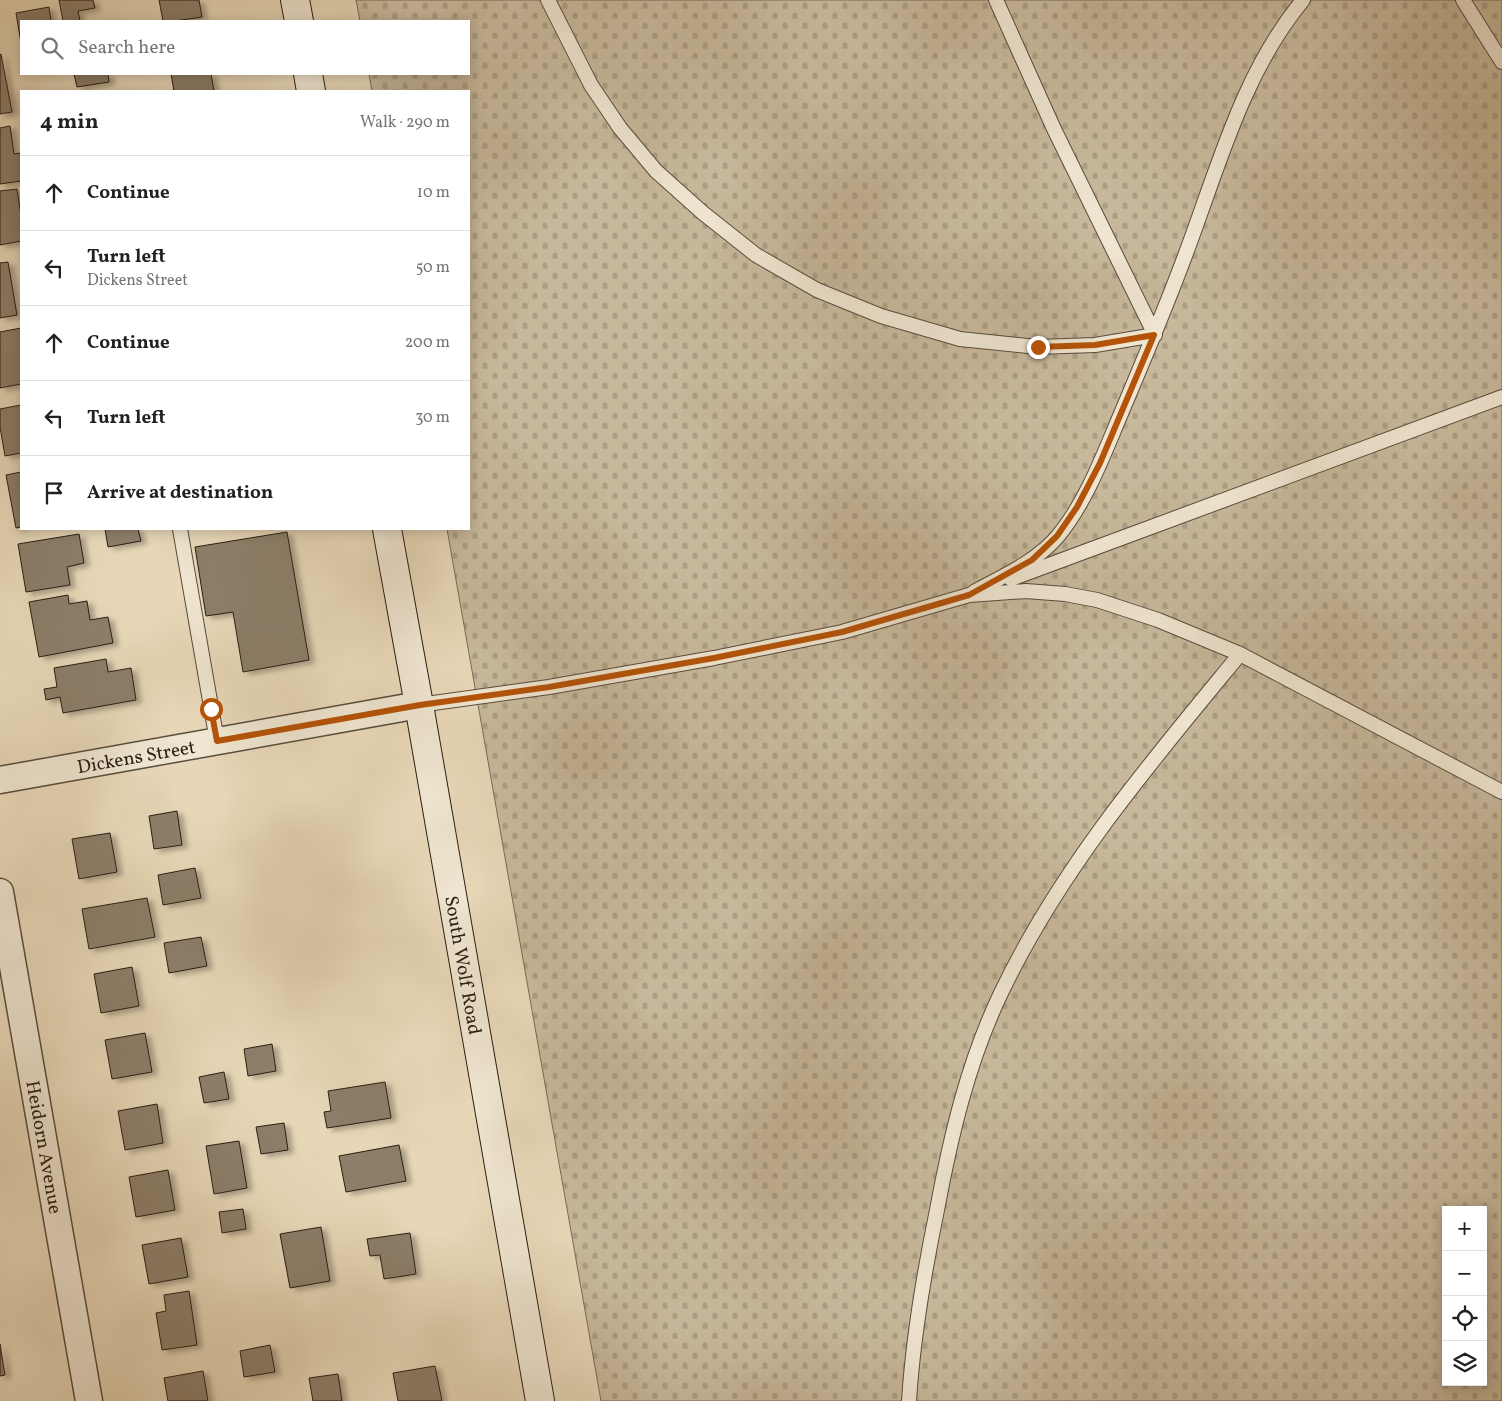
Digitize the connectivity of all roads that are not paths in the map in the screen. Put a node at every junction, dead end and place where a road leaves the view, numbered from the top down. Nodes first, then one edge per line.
1 (295, 0) edge
2 (548, 0) edge
3 (996, 0) edge
4 (1303, 0) edge
5 (1463, 0) edge
6 (299, 20) edge
7 (1502, 62) edge
8 (308, 75) edge
9 (311, 90) edge
10 (1154, 335) junction
11 (1502, 396) edge
12 (180, 530) edge
13 (387, 530) edge
14 (969, 595) junction
15 (1240, 654) junction
16 (420, 705) junction
17 (217, 741) junction
18 (0, 780) edge
19 (1502, 792) edge
20 (0, 892) edge
21 (89, 1401) edge
22 (540, 1401) edge
23 (909, 1401) edge

1 - 6 main road
2 - 10 lane
3 - 10 lane
4 - 10 lane
5 - 7 lane
8 - 9 main road
10 - 14 lane
11 - 14 lane
12 - 17 lane
13 - 16 main road, South Wolf Road
14 - 15 lane
14 - 16 lane
15 - 19 lane
15 - 23 lane
16 - 17 street, Dickens Street
16 - 22 main road, South Wolf Road
17 - 18 street, Dickens Street
20 - 21 street, Heidorn Avenue

